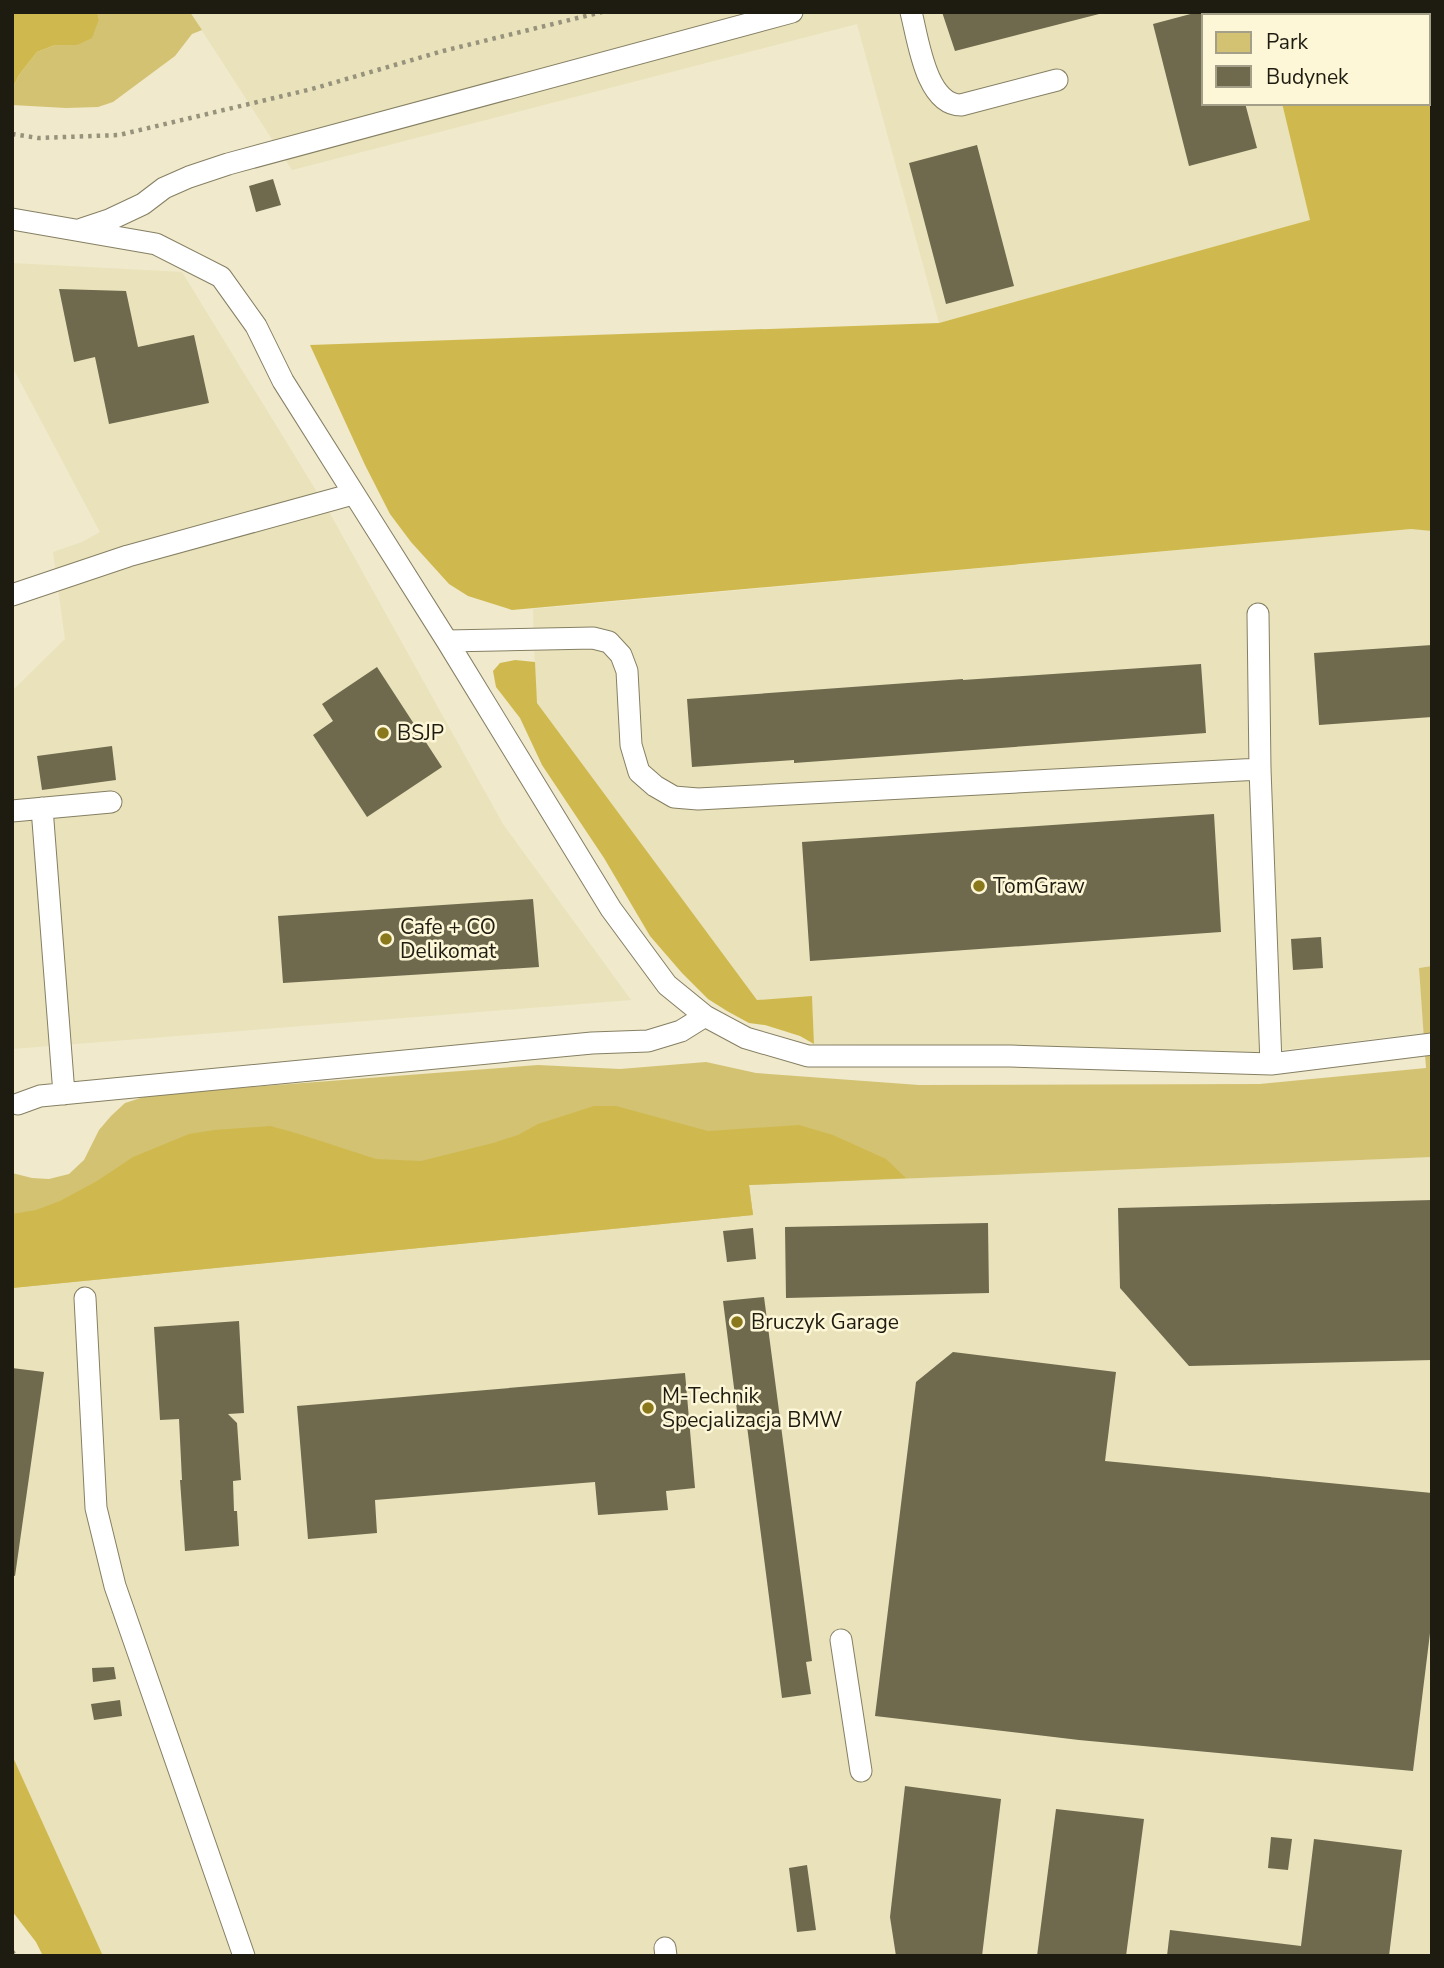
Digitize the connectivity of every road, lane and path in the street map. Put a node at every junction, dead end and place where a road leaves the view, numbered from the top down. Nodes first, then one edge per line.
1 (603, 12) edge
2 (792, 12) edge
3 (911, 12) edge
4 (1057, 80) dead end
5 (12, 134) edge
6 (12, 219) edge
7 (77, 230) junction
8 (354, 494) junction
9 (12, 595) edge
10 (1258, 614) dead end
11 (447, 641) junction
12 (1261, 769) junction
13 (111, 802) dead end
14 (42, 808) junction
15 (12, 811) edge
16 (705, 1016) junction
17 (1432, 1044) edge
18 (1271, 1064) junction
19 (64, 1094) junction
20 (18, 1104) dead end
21 (85, 1297) dead end
22 (841, 1640) dead end
23 (861, 1771) dead end
24 (12, 1951) edge
25 (15, 1956) edge
26 (244, 1956) edge

1 - 5 path
2 - 7 lane
3 - 4 lane
6 - 7 lane
7 - 8 lane
8 - 9 lane
8 - 11 lane
10 - 12 lane
11 - 12 lane
11 - 16 lane
12 - 18 lane
13 - 14 lane
14 - 15 lane
14 - 19 lane
16 - 18 lane
16 - 19 lane
17 - 18 lane
19 - 20 lane
21 - 26 lane
22 - 23 lane
24 - 25 path

